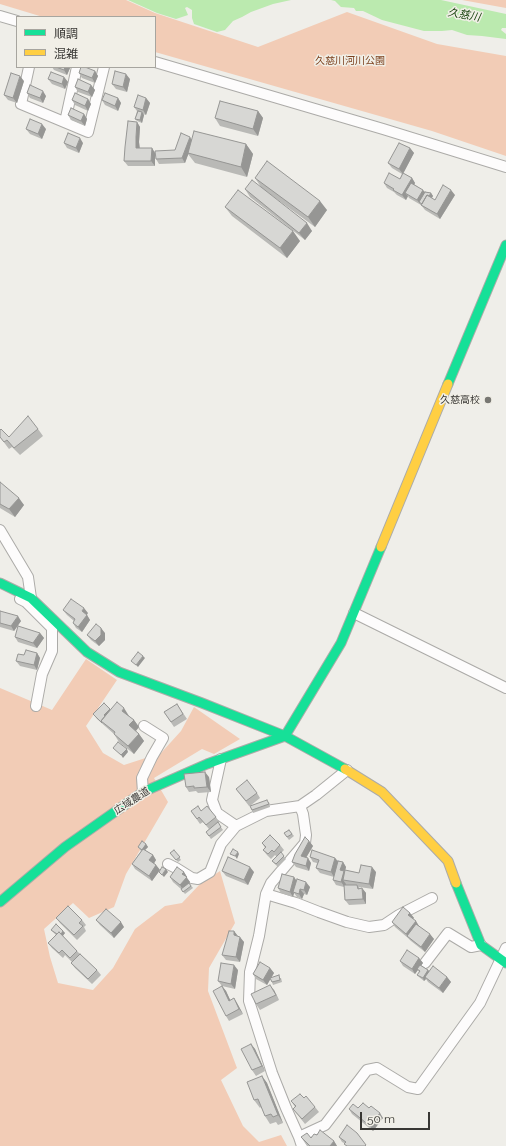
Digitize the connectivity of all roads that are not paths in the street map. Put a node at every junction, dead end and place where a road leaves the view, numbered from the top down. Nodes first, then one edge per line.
1 (0, 16) edge
2 (16, 21) edge
3 (156, 62) edge
4 (29, 68) edge
5 (77, 68) edge
6 (104, 68) edge
7 (65, 122) junction
8 (506, 167) edge
9 (506, 245) edge
10 (0, 530) edge
11 (0, 584) edge
12 (0, 590) edge
13 (31, 598) junction
14 (354, 614) junction
15 (506, 688) edge
16 (36, 706) dead end
17 (144, 726) dead end
18 (285, 736) junction
19 (221, 759) junction
20 (347, 770) junction
21 (143, 792) junction
22 (300, 806) junction
23 (236, 826) junction
24 (168, 864) dead end
25 (266, 894) junction
26 (432, 898) dead end
27 (0, 902) edge
28 (481, 945) junction
29 (506, 948) edge
30 (503, 961) edge
31 (425, 963) dead end
32 (301, 1141) edge

1 - 2 street
3 - 8 street
4 - 7 street
5 - 7 street
6 - 7 street
9 - 14 street
10 - 13 street
11 - 13 street
12 - 16 street
13 - 18 street
14 - 15 street
14 - 18 street
17 - 21 street
18 - 19 street, 広域農道
18 - 20 street
19 - 21 street, 広域農道
19 - 23 street
20 - 22 street
20 - 28 street
21 - 27 street, 広域農道
22 - 23 street
22 - 25 street
23 - 24 street
25 - 26 street
25 - 32 street
28 - 30 street
28 - 31 street
29 - 30 street
30 - 32 street

